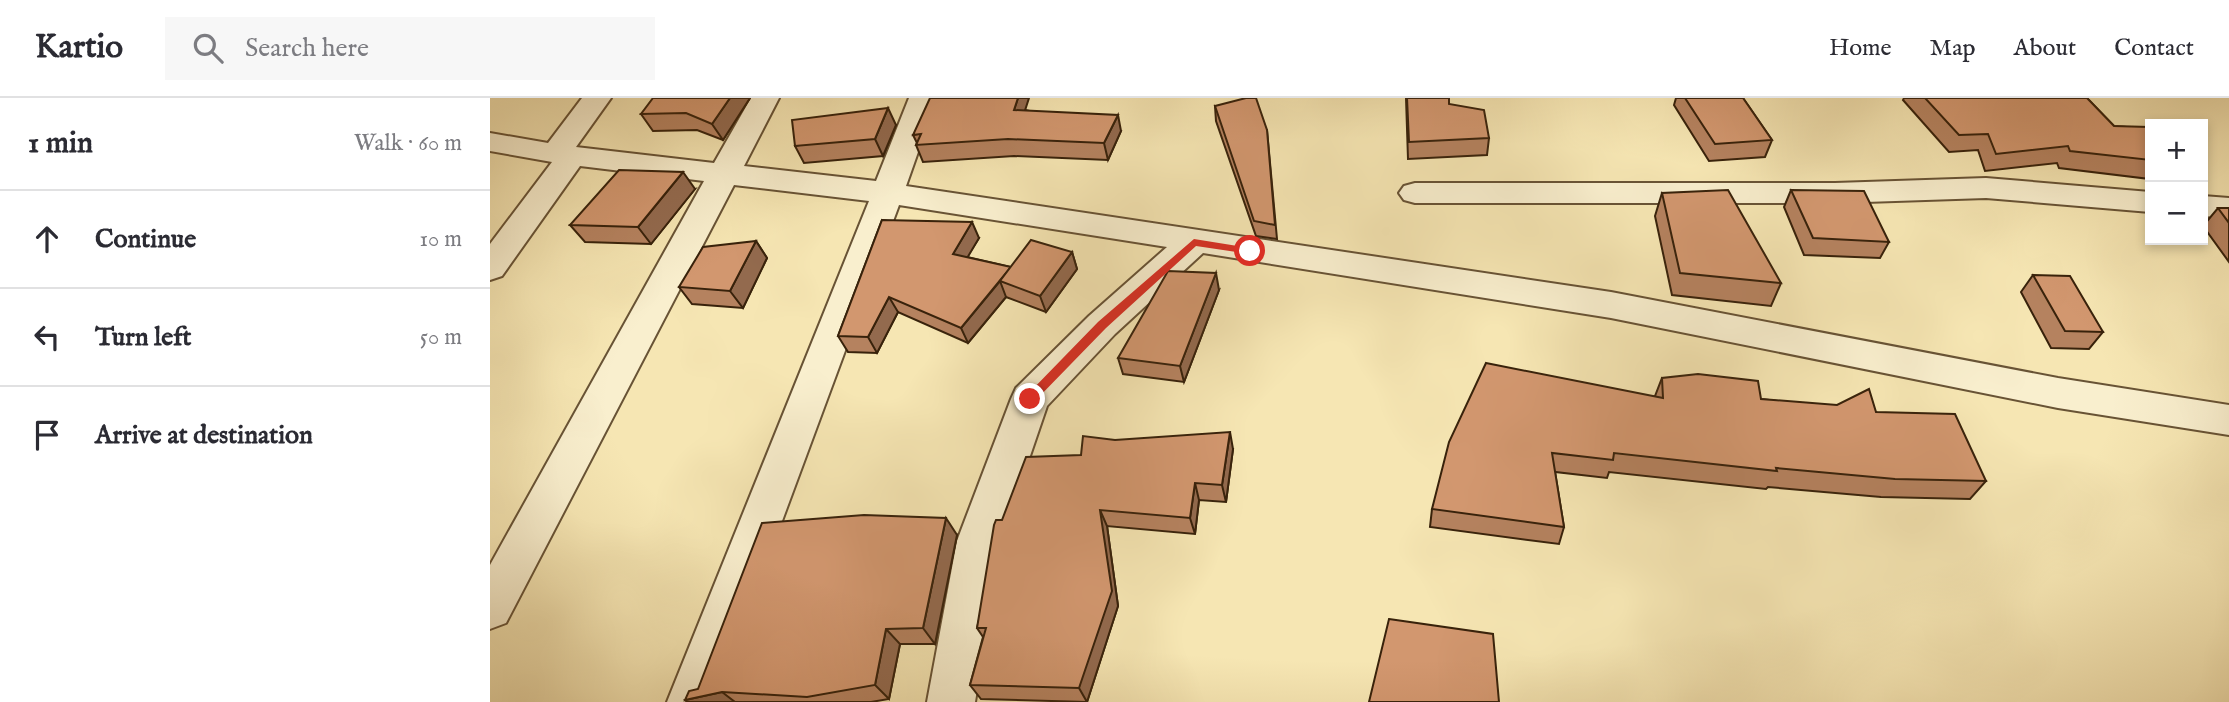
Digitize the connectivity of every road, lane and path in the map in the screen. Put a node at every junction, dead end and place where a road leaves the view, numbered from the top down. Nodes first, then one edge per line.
1 (597, 98) edge
2 (765, 98) edge
3 (923, 98) edge
4 (490, 142) edge
5 (564, 155) junction
6 (722, 174) junction
7 (888, 193) junction
8 (1415, 193) dead end
9 (2145, 202) edge
10 (2208, 206) edge
11 (2229, 208) edge
12 (1194, 242) junction
13 (490, 268) edge
14 (2229, 420) edge
15 (490, 608) edge
16 (691, 702) edge
17 (951, 702) edge

1 - 5 street
2 - 6 street
3 - 7 street
4 - 5 street
5 - 6 street
5 - 13 street
6 - 7 street
6 - 15 street
7 - 12 street
7 - 16 street
8 - 9 street
10 - 11 street
12 - 14 street
12 - 17 street

